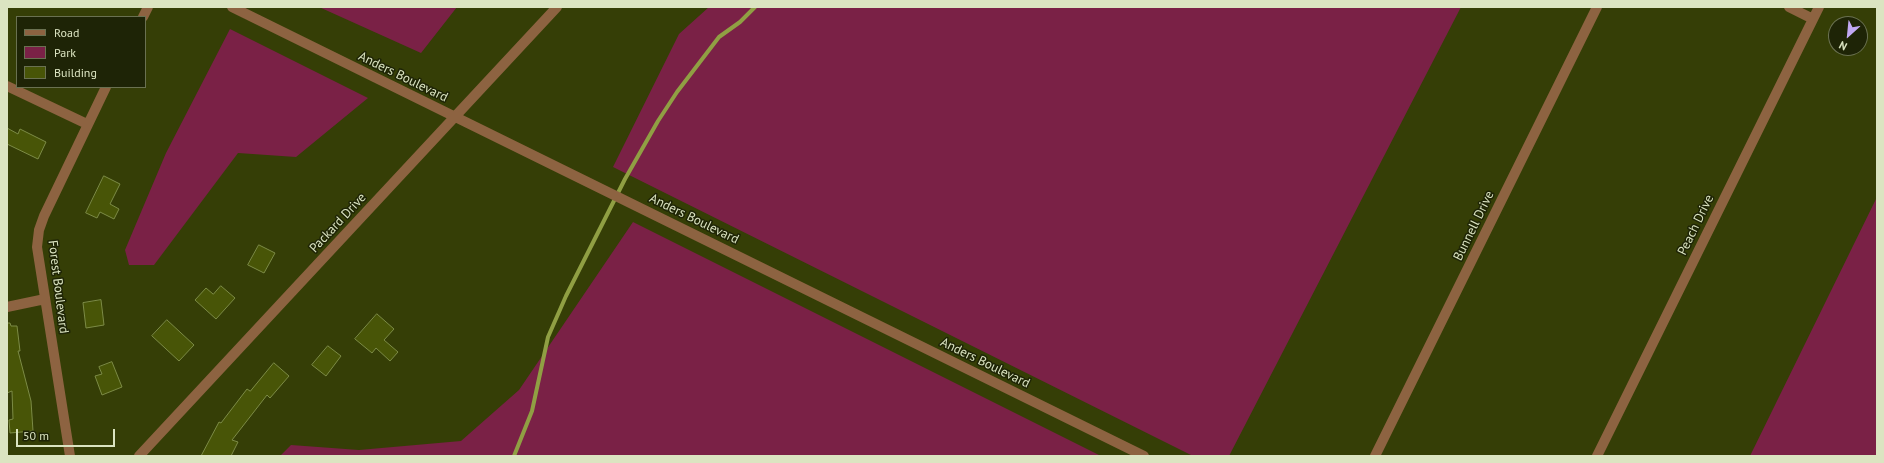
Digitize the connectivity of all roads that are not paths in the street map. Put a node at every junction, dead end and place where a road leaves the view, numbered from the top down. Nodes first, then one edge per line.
1 (148, 7) edge
2 (232, 7) edge
3 (557, 7) edge
4 (1598, 7) edge
5 (1789, 7) edge
6 (1819, 7) edge
7 (143, 16) edge
8 (1813, 19) junction
9 (7, 86) edge
10 (105, 88) edge
11 (455, 117) junction
12 (87, 124) junction
13 (45, 299) junction
14 (7, 307) edge
15 (70, 456) edge
16 (139, 456) edge
17 (1144, 456) edge
18 (1375, 456) edge
19 (1597, 456) edge

1 - 7 street
2 - 11 street, Anders Boulevard
3 - 11 street, Packard Drive
4 - 18 street, Bunnell Drive
5 - 8 street
6 - 8 street, Peach Drive
8 - 19 street, Peach Drive
9 - 12 street
10 - 12 street, Forest Boulevard
11 - 16 street, Packard Drive
11 - 17 street, Anders Boulevard
12 - 13 street, Forest Boulevard
13 - 14 street
13 - 15 street, Forest Boulevard

